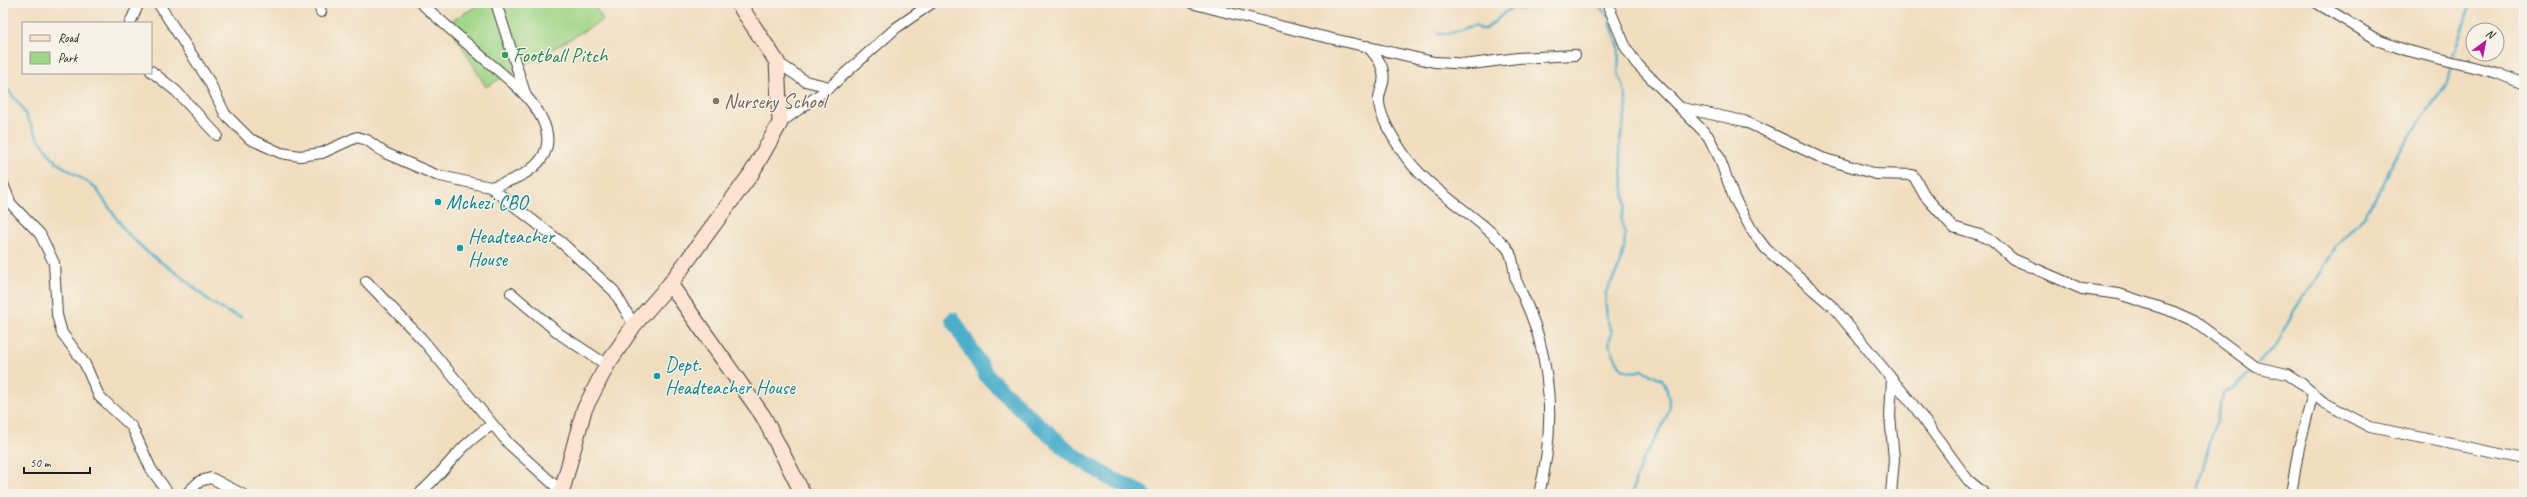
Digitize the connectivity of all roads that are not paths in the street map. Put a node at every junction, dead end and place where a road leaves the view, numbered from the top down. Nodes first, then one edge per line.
1 (139, 3) edge
2 (158, 3) edge
3 (420, 3) edge
4 (496, 3) edge
5 (739, 3) edge
6 (932, 3) edge
7 (1191, 3) edge
8 (1607, 3) edge
9 (2317, 3) edge
10 (130, 22) edge
11 (1367, 46) junction
12 (1576, 55) dead end
13 (777, 62) junction
14 (152, 72) edge
15 (2524, 84) edge
16 (830, 87) junction
17 (526, 96) junction
18 (1682, 108) junction
19 (780, 123) junction
20 (217, 135) dead end
21 (3, 184) edge
22 (490, 187) junction
23 (366, 281) dead end
24 (670, 284) junction
25 (511, 293) dead end
26 (634, 325) junction
27 (607, 365) junction
28 (1892, 378) junction
29 (2313, 394) junction
30 (494, 425) junction
31 (2524, 459) edge
32 (561, 493) edge
33 (168, 494) edge
34 (186, 494) edge
35 (242, 494) edge
36 (419, 494) edge
37 (803, 494) edge
38 (1539, 494) edge
39 (1891, 494) edge
40 (1985, 494) edge
41 (2291, 494) edge

1 - 10 street
2 - 22 street
3 - 17 street
4 - 17 street
5 - 13 street
6 - 16 street
7 - 11 street
8 - 18 street
9 - 15 street
11 - 12 street
11 - 38 street
13 - 16 street
13 - 19 street
14 - 20 street
16 - 19 street
17 - 22 street
18 - 28 street
18 - 29 street
19 - 24 street
21 - 33 street
22 - 26 street
23 - 30 street
24 - 26 street
24 - 37 street
25 - 27 street
26 - 27 street
27 - 32 street
28 - 39 street
28 - 40 street
29 - 31 street
29 - 41 street
30 - 32 street
30 - 36 street
34 - 35 street

